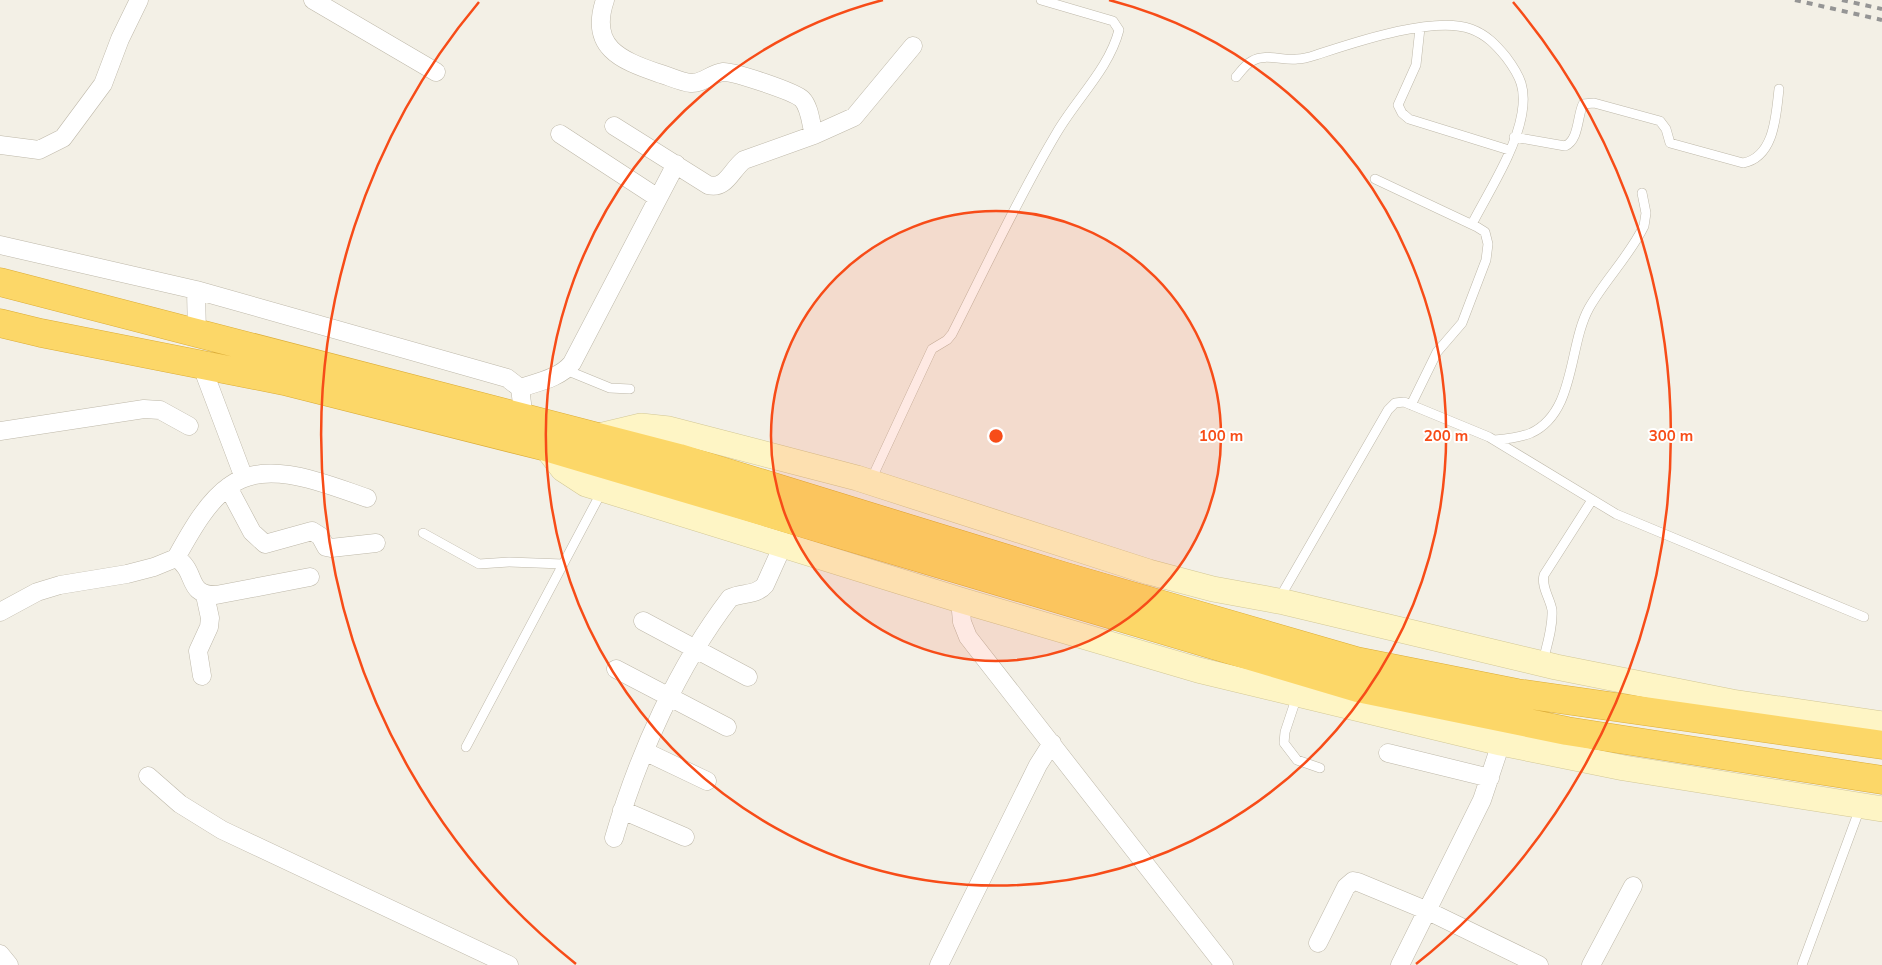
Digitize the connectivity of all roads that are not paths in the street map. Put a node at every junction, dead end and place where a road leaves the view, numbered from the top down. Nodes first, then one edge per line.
1 (138, 0) edge
2 (313, 0) edge
3 (605, 0) edge
4 (1041, 0) edge
5 (1420, 28) junction
6 (913, 46) dead end
7 (436, 72) dead end
8 (1236, 77) dead end
9 (1778, 89) dead end
10 (614, 126) dead end
11 (560, 134) dead end
12 (814, 135) junction
13 (1514, 137) junction
14 (0, 145) edge
15 (1509, 150) junction
16 (676, 164) junction
17 (1375, 180) dead end
18 (1642, 193) dead end
19 (658, 198) junction
20 (1472, 224) junction
21 (0, 245) edge
22 (0, 282) edge
23 (196, 290) junction
24 (0, 323) edge
25 (197, 335) junction
26 (201, 364) junction
27 (566, 370) junction
28 (520, 388) junction
29 (630, 389) dead end
30 (1411, 405) junction
31 (524, 419) junction
32 (189, 426) dead end
33 (0, 431) edge
34 (595, 437) junction
35 (1494, 440) junction
36 (546, 447) junction
37 (244, 478) junction
38 (870, 482) junction
39 (228, 486) junction
40 (603, 490) junction
41 (367, 498) dead end
42 (1592, 500) junction
43 (423, 533) dead end
44 (376, 543) dead end
45 (783, 545) junction
46 (176, 558) junction
47 (563, 564) junction
48 (310, 577) dead end
49 (205, 595) junction
50 (960, 600) junction
51 (1278, 601) junction
52 (0, 612) edge
53 (1864, 617) dead end
54 (643, 621) dead end
55 (695, 650) junction
56 (1542, 664) junction
57 (616, 669) dead end
58 (202, 676) dead end
59 (748, 676) dead end
60 (1298, 694) junction
61 (668, 698) junction
62 (1882, 724) edge
63 (726, 726) dead end
64 (1052, 743) junction
65 (1501, 743) junction
66 (1882, 745) edge
67 (466, 747) dead end
68 (646, 752) junction
69 (1388, 753) dead end
70 (1320, 768) dead end
71 (148, 776) dead end
72 (1490, 778) junction
73 (1882, 780) edge
74 (706, 781) dead end
75 (1871, 808) edge
76 (622, 810) junction
77 (685, 837) dead end
78 (614, 838) dead end
79 (1633, 886) dead end
80 (1428, 911) junction
81 (1318, 943) dead end
82 (0, 954) edge
83 (9, 965) edge
84 (509, 965) edge
85 (938, 965) edge
86 (1224, 965) edge
87 (1400, 965) edge
88 (1539, 965) edge
89 (1591, 965) edge
90 (1802, 965) edge

1 - 14 street
2 - 7 street
3 - 12 street
4 - 38 lane
5 - 8 lane
5 - 13 lane
5 - 15 lane
6 - 12 street
9 - 13 lane
10 - 16 street
11 - 19 street
12 - 16 street
13 - 15 lane
15 - 20 lane
16 - 19 street
17 - 20 lane
18 - 35 lane
19 - 27 street
20 - 30 lane
21 - 23 street
22 - 25 highway
23 - 25 street
23 - 28 street
24 - 26 highway
25 - 31 highway
26 - 36 highway
26 - 37 street
27 - 28 street
27 - 29 lane
28 - 31 street
30 - 35 lane
30 - 51 lane
31 - 34 highway
32 - 33 street
34 - 38 street
34 - 66 highway
35 - 42 lane
36 - 40 street
36 - 73 highway
37 - 39 street
37 - 41 street
38 - 51 street
39 - 44 street
39 - 46 street
40 - 45 street
40 - 47 lane
42 - 53 lane
42 - 56 lane
43 - 47 lane
45 - 50 street
45 - 55 street
46 - 49 street
46 - 52 street
47 - 67 lane
48 - 49 street
49 - 58 street
50 - 60 street
50 - 64 street
51 - 56 street
54 - 55 street
55 - 59 street
55 - 61 street
56 - 62 street
57 - 61 street
60 - 65 street
60 - 70 lane
61 - 63 street
61 - 68 street
64 - 85 street
64 - 86 street
65 - 72 street
65 - 75 street
68 - 74 street
68 - 76 street
69 - 72 street
71 - 84 street
72 - 80 street
75 - 90 lane
76 - 77 street
76 - 78 street
79 - 89 street
80 - 81 street
80 - 87 street
80 - 88 street
82 - 83 street

